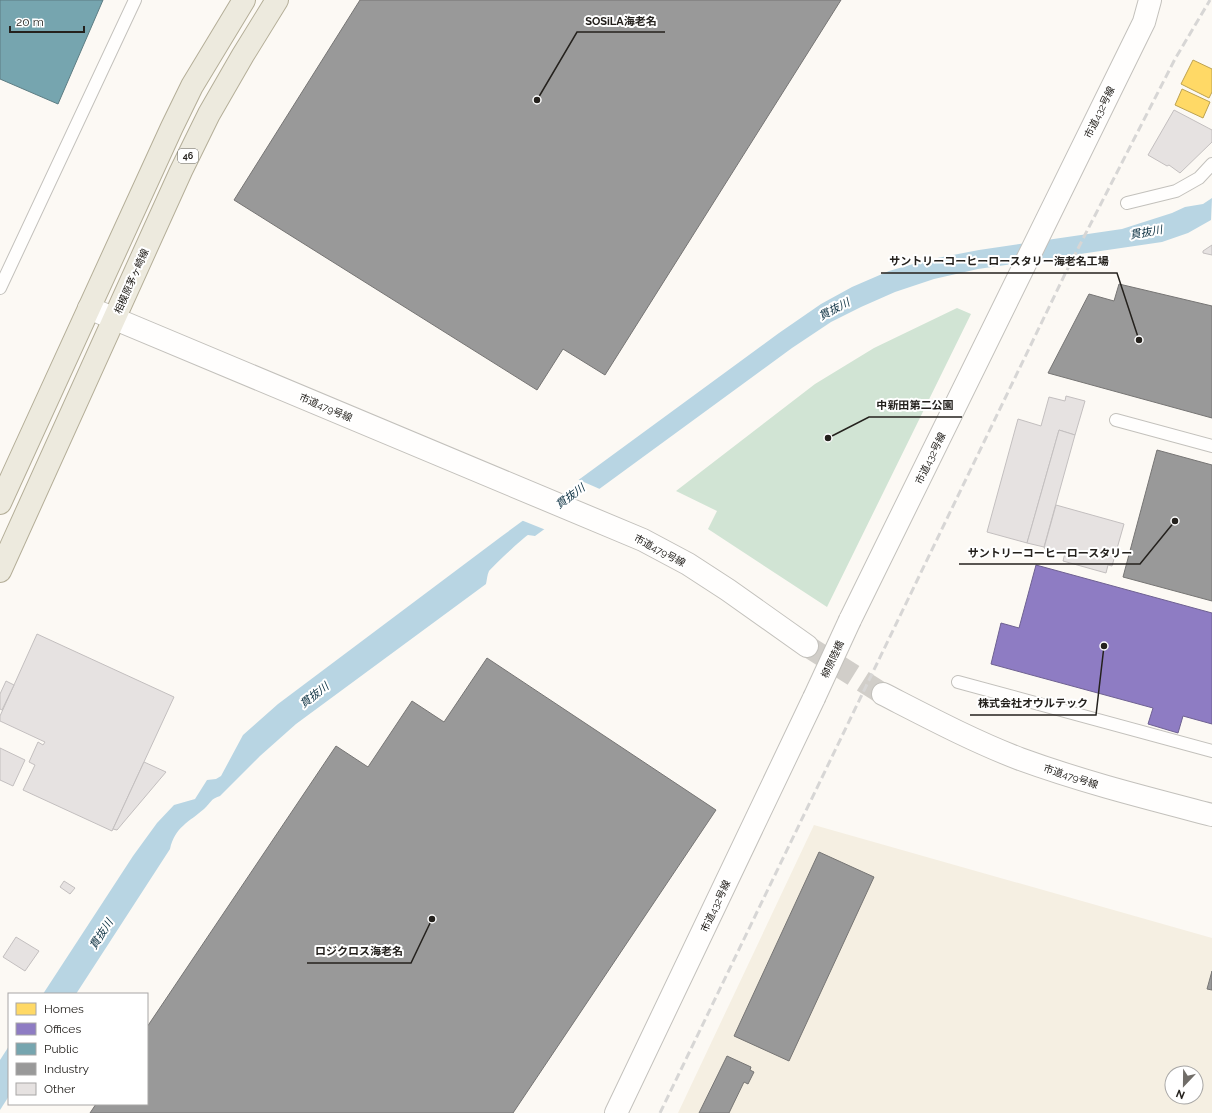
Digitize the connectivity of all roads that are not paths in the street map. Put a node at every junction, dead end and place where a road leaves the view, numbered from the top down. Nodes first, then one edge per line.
1 (135, 0) edge
2 (244, 0) edge
3 (277, 0) edge
4 (1150, 0) edge
5 (1212, 164) edge
6 (1127, 203) dead end
7 (0, 288) edge
8 (89, 308) junction
9 (114, 318) junction
10 (1116, 420) dead end
11 (1212, 446) edge
12 (0, 503) edge
13 (0, 571) edge
14 (850, 620) joint
15 (807, 646) tunnel mouth
16 (958, 682) dead end
17 (883, 694) tunnel mouth
18 (814, 698) joint
19 (1212, 751) edge
20 (1212, 815) edge
21 (616, 1113) edge

1 - 7 lane
2 - 8 main road, 46
3 - 9 main road, 相模原茅ヶ崎線 / 46
4 - 14 street, 市道432号線
5 - 6 lane
8 - 9 street, 市道479号線
8 - 12 main road, 46
9 - 13 main road, 相模原茅ヶ崎線 / 46
9 - 15 street, 市道479号線
10 - 11 lane
14 - 18 street, 柳原陸橋, bridge
16 - 19 lane
17 - 20 street, 市道479号線
18 - 21 street, 市道432号線

